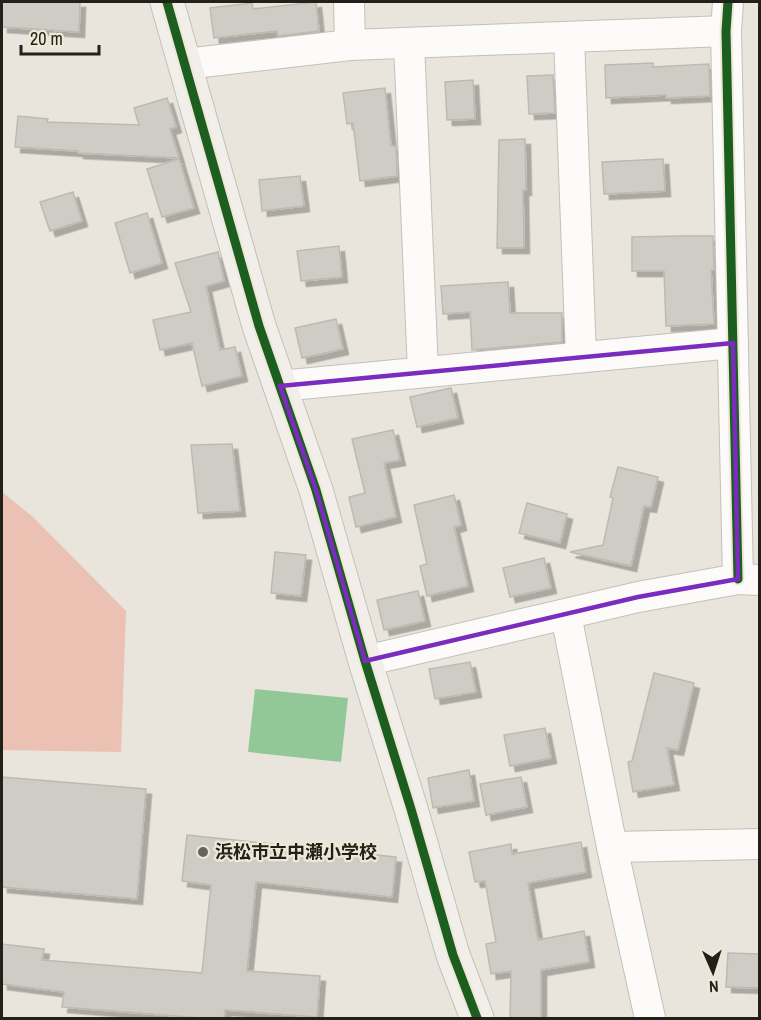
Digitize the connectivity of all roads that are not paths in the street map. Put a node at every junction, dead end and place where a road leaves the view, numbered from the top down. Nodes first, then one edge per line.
1 (167, 2) edge
2 (349, 2) edge
3 (728, 2) edge
4 (726, 32) junction
5 (569, 37) junction
6 (409, 43) junction
7 (350, 45) junction
8 (185, 64) junction
9 (733, 344) junction
10 (582, 357) junction
11 (423, 371) junction
12 (280, 386) junction
13 (749, 579) edge
14 (566, 615) junction
15 (365, 661) junction
16 (759, 844) edge
17 (612, 847) junction
18 (477, 1018) edge
19 (650, 1018) edge

1 - 8 street
2 - 7 street
3 - 4 street
4 - 5 street
4 - 9 street
5 - 6 street
5 - 10 street
6 - 7 street
6 - 11 street
7 - 8 street
8 - 12 street
9 - 10 street
9 - 13 street
10 - 11 street
11 - 12 street
12 - 15 street
13 - 14 street
14 - 15 street
14 - 17 street
15 - 18 street
16 - 17 street
17 - 19 street

